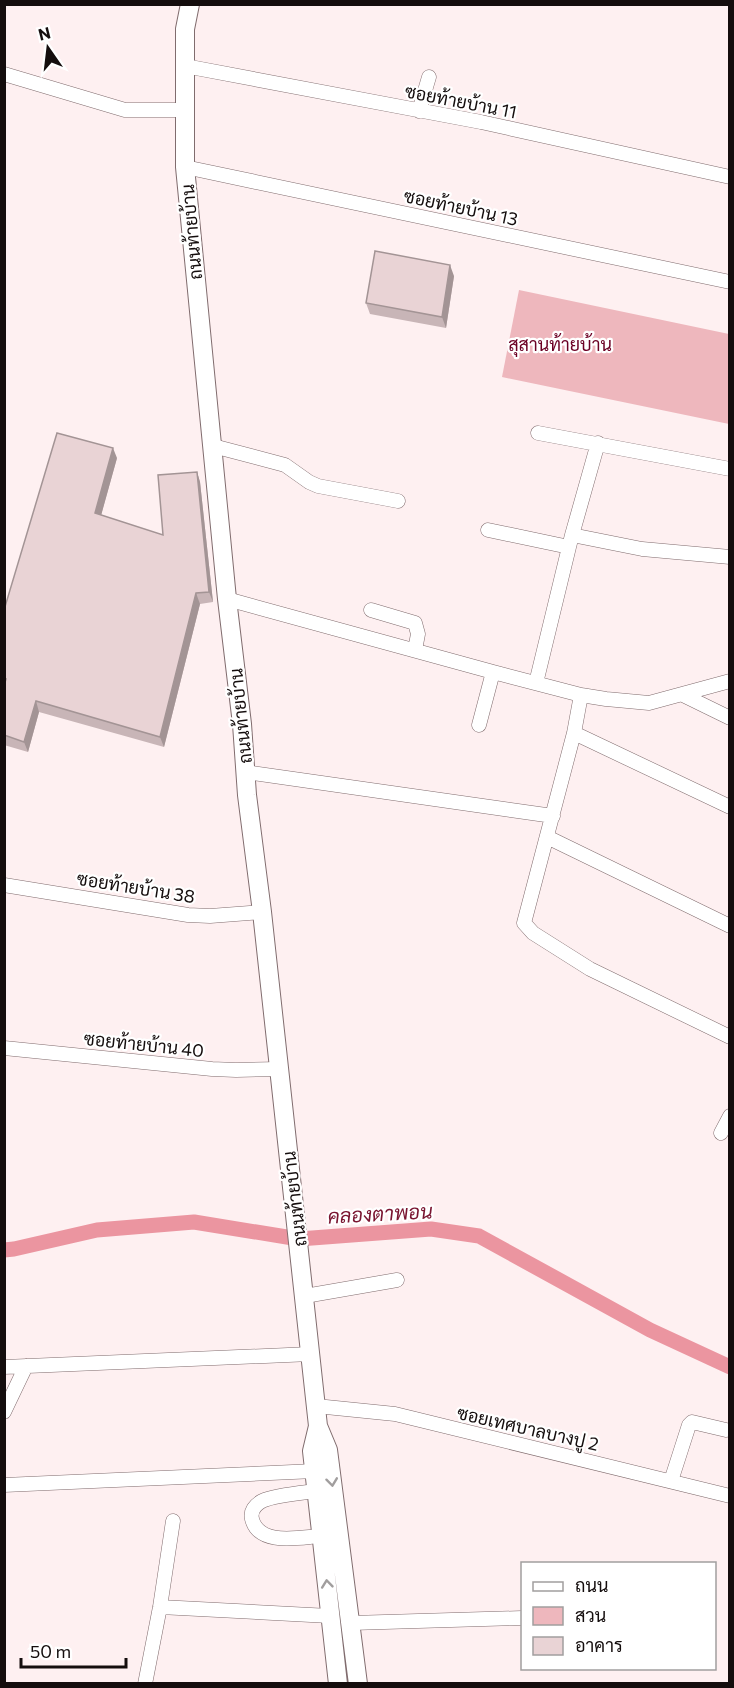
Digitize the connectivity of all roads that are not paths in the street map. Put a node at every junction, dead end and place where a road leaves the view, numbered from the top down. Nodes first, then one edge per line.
1 (190, 4) edge
2 (185, 66) junction
3 (4, 74) edge
4 (429, 77) dead end
5 (184, 111) junction
6 (419, 111) junction
7 (185, 167) junction
8 (729, 177) edge
9 (729, 282) edge
10 (538, 433) dead end
11 (598, 443) junction
12 (213, 446) junction
13 (729, 469) edge
14 (398, 501) dead end
15 (488, 530) dead end
16 (570, 541) junction
17 (729, 557) edge
18 (227, 599) junction
19 (371, 609) dead end
20 (415, 650) junction
21 (493, 672) junction
22 (729, 681) edge
23 (536, 683) junction
24 (582, 695) junction
25 (683, 695) junction
26 (729, 718) edge
27 (479, 725) dead end
28 (574, 734) junction
29 (245, 772) junction
30 (729, 807) edge
31 (553, 816) junction
32 (547, 837) junction
33 (4, 885) edge
34 (262, 912) junction
35 (729, 926) edge
36 (729, 1037) edge
37 (4, 1048) edge
38 (279, 1069) junction
39 (729, 1116) edge
40 (721, 1133) dead end
41 (397, 1280) dead end
42 (305, 1296) junction
43 (311, 1354) junction
44 (26, 1366) junction
45 (4, 1367) edge
46 (316, 1406) junction
47 (4, 1412) edge
48 (318, 1426) junction
49 (726, 1430) dead end
50 (315, 1471) junction
51 (671, 1481) junction
52 (4, 1485) edge
53 (316, 1491) junction
54 (729, 1496) edge
55 (173, 1521) dead end
56 (321, 1536) junction
57 (160, 1606) junction
58 (330, 1616) junction
59 (521, 1618) edge
60 (351, 1623) junction
61 (145, 1683) edge
62 (338, 1683) edge
63 (358, 1683) edge

1 - 2 street, ถนนท้ายบ้าน
2 - 5 street, ถนนท้ายบ้าน
2 - 6 street, ซอยท้ายบ้าน 11
3 - 5 street
4 - 6 street
5 - 7 street, ถนนท้ายบ้าน
6 - 8 street, ซอยท้ายบ้าน 11
7 - 9 street, ซอยท้ายบ้าน 13
7 - 12 street, ถนนท้ายบ้าน
10 - 11 street
11 - 13 street
11 - 16 street
12 - 14 street
12 - 18 street, ถนนท้ายบ้าน
15 - 16 street
16 - 17 street
16 - 23 street
18 - 20 street
18 - 29 street, ถนนท้ายบ้าน
19 - 20 street
20 - 21 street
21 - 23 street
21 - 27 street
22 - 25 street
23 - 24 street
24 - 25 street
24 - 28 street
25 - 26 street
28 - 30 street
28 - 31 street
29 - 31 street
29 - 34 street, ถนนท้ายบ้าน
31 - 32 street
32 - 35 street
32 - 36 street
33 - 34 street, ซอยท้ายบ้าน 38
34 - 38 street, ถนนท้ายบ้าน
37 - 38 street, ซอยท้ายบ้าน 40
38 - 42 street, ถนนท้ายบ้าน
39 - 40 street
41 - 42 street
42 - 43 street, ถนนท้ายบ้าน
43 - 44 street
43 - 46 street, ถนนท้ายบ้าน
44 - 45 street
44 - 47 street
46 - 48 street, ถนนท้ายบ้าน
46 - 51 street, ซอยเทศบาลบางปู 2
48 - 50 street, ถนนท้ายบ้าน
48 -> 60 street, ถนนท้ายบ้าน
49 - 51 street
50 - 52 street
50 - 53 street, ถนนท้ายบ้าน
51 - 54 street, ซอยเทศบาลบางปู 2
53 - 56 street, ถนนท้ายบ้าน
53 - 56 street
55 - 57 street
58 -> 56 street, ถนนท้ายบ้าน
57 - 58 street
57 - 61 street
58 - 62 street, ถนนท้ายบ้าน
59 - 60 street
60 - 63 street, ถนนท้ายบ้าน

